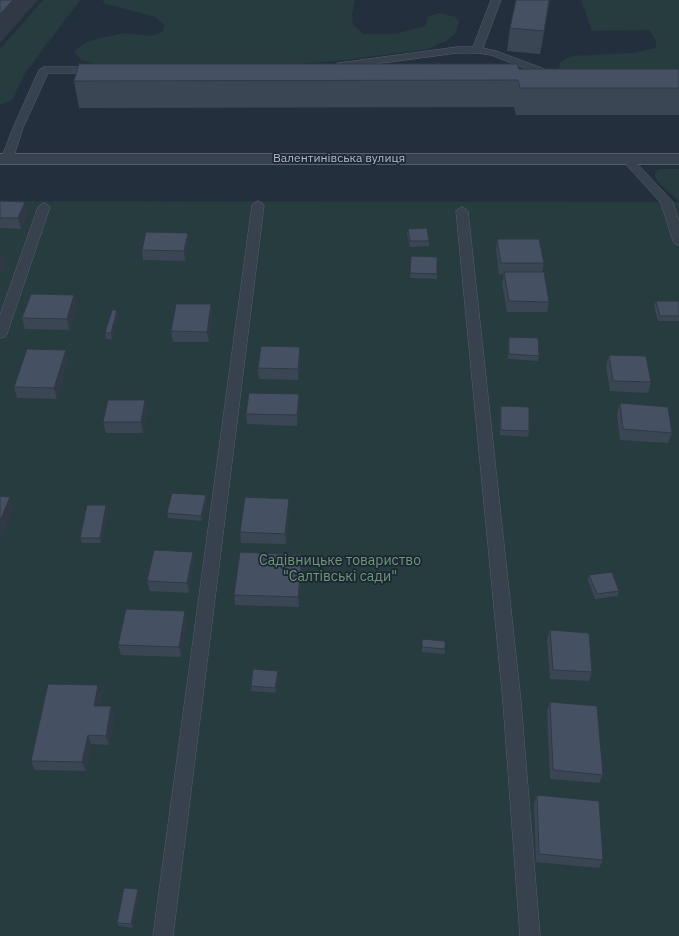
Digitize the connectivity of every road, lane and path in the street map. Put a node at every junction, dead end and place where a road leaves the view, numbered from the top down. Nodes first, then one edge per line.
1 (496, 0) edge
2 (477, 50) junction
3 (324, 68) edge
4 (106, 70) edge
5 (563, 79) edge
6 (3, 159) edge
7 (627, 159) junction
8 (679, 159) edge
9 (258, 204) dead end
10 (44, 207) dead end
11 (462, 210) dead end
12 (679, 242) edge
13 (0, 334) edge
14 (163, 936) edge
15 (530, 936) edge

1 - 2 lane
2 - 3 lane
2 - 5 lane
4 - 6 lane
6 - 7 street, Валентинівська вулиця
7 - 8 street, Валентинівська вулиця
7 - 12 lane
9 - 14 lane
10 - 13 lane
11 - 15 lane

